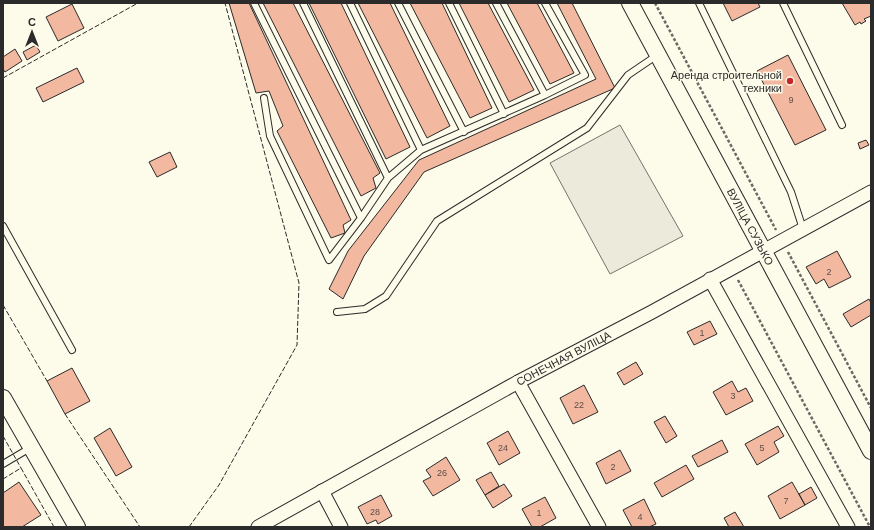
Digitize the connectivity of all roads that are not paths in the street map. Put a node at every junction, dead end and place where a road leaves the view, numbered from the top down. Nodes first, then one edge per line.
1 (254, 3) edge
2 (303, 3) edge
3 (350, 3) edge
4 (398, 3) edge
5 (449, 3) edge
6 (496, 3) edge
7 (545, 3) edge
8 (630, 3) edge
9 (699, 3) edge
10 (783, 3) edge
11 (658, 55) junction
12 (545, 95) junction
13 (264, 98) dead end
14 (504, 114) junction
15 (842, 125) dead end
16 (464, 132) junction
17 (421, 150) junction
18 (388, 178) junction
19 (871, 192) edge
20 (361, 218) junction
21 (3, 226) edge
22 (803, 229) junction
23 (762, 251) junction
24 (710, 279) junction
25 (337, 312) dead end
26 (72, 350) dead end
27 (518, 382) junction
28 (3, 398) edge
29 (867, 434) edge
30 (32, 447) junction
31 (871, 452) edge
32 (3, 464) edge
33 (322, 491) junction
34 (77, 527) edge
35 (258, 527) edge
36 (341, 527) edge
37 (599, 527) edge
38 (848, 527) edge

1 - 20 lane
2 - 18 lane
3 - 17 lane
4 - 16 lane
5 - 14 lane
6 - 12 lane
7 - 12 lane
8 - 11 street, ВУЛІЦА СУЗЬКО
9 - 22 lane
10 - 15 lane
11 - 23 street, ВУЛІЦА СУЗЬКО
11 - 25 lane
12 - 14 lane
13 - 20 lane
14 - 16 lane
16 - 17 lane
17 - 18 lane
18 - 20 lane
19 - 22 street, СОНЕЧНАЯ ВУЛІЦА
21 - 26 lane
22 - 23 street, СОНЕЧНАЯ ВУЛІЦА
23 - 24 street, СОНЕЧНАЯ ВУЛІЦА
23 - 29 street, ВУЛІЦА СУЗЬКО
24 - 27 street, СОНЕЧНАЯ ВУЛІЦА
24 - 38 street
27 - 33 street, СОНЕЧНАЯ ВУЛІЦА
27 - 37 street
28 - 30 street
29 - 31 street, ВУЛІЦА СУЗЬКО
30 - 32 lane
30 - 34 street
33 - 35 street, СОНЕЧНАЯ ВУЛІЦА
33 - 36 street

